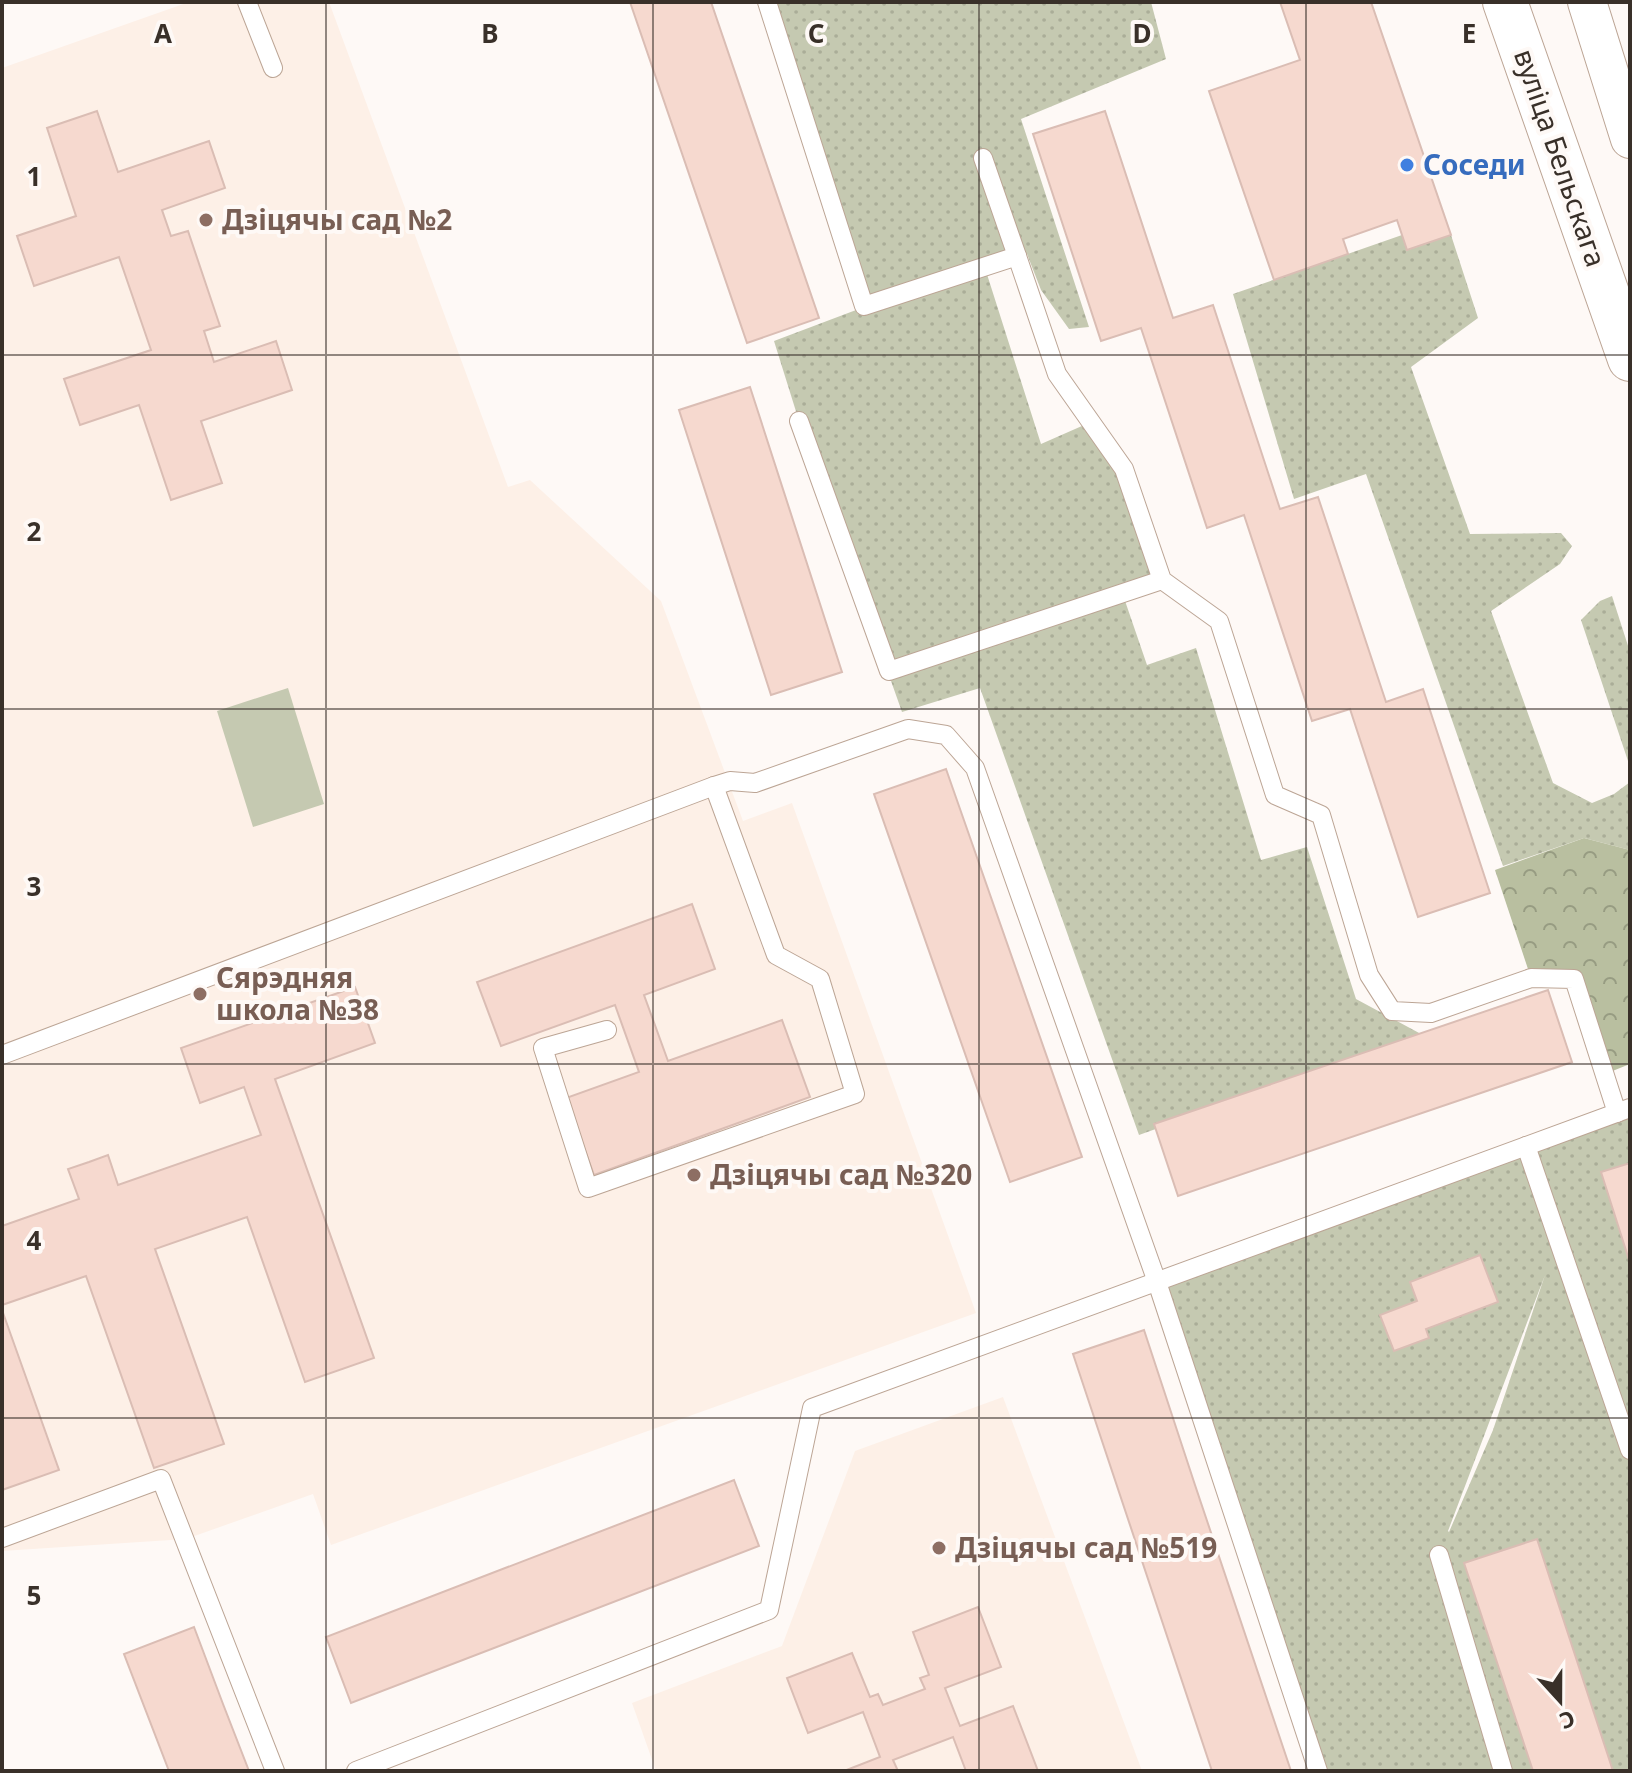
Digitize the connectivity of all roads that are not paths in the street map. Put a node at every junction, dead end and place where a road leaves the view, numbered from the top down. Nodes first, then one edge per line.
1 (247, 2) edge
2 (767, 2) edge
3 (1505, 2) edge
4 (1587, 2) edge
5 (273, 68) dead end
6 (1630, 139) edge
7 (983, 158) dead end
8 (1017, 256) junction
9 (1630, 359) edge
10 (799, 421) dead end
11 (1162, 580) junction
12 (714, 786) junction
13 (607, 1030) dead end
14 (2, 1055) edge
15 (1623, 1110) edge
16 (1526, 1146) junction
17 (1157, 1282) junction
18 (1630, 1450) edge
19 (2, 1538) edge
20 (1439, 1555) dead end
21 (275, 1771) edge
22 (356, 1771) edge
23 (1318, 1771) edge
24 (1503, 1771) edge

1 - 5 lane
2 - 8 lane
3 - 9 main road, вуліца Бельскага
4 - 6 street
7 - 8 lane
8 - 11 lane
10 - 11 lane
11 - 15 lane
12 - 13 lane
12 - 14 lane
12 - 17 lane
15 - 16 lane
16 - 17 lane
16 - 18 lane
17 - 22 lane
17 - 23 lane
19 - 21 lane
20 - 24 lane

